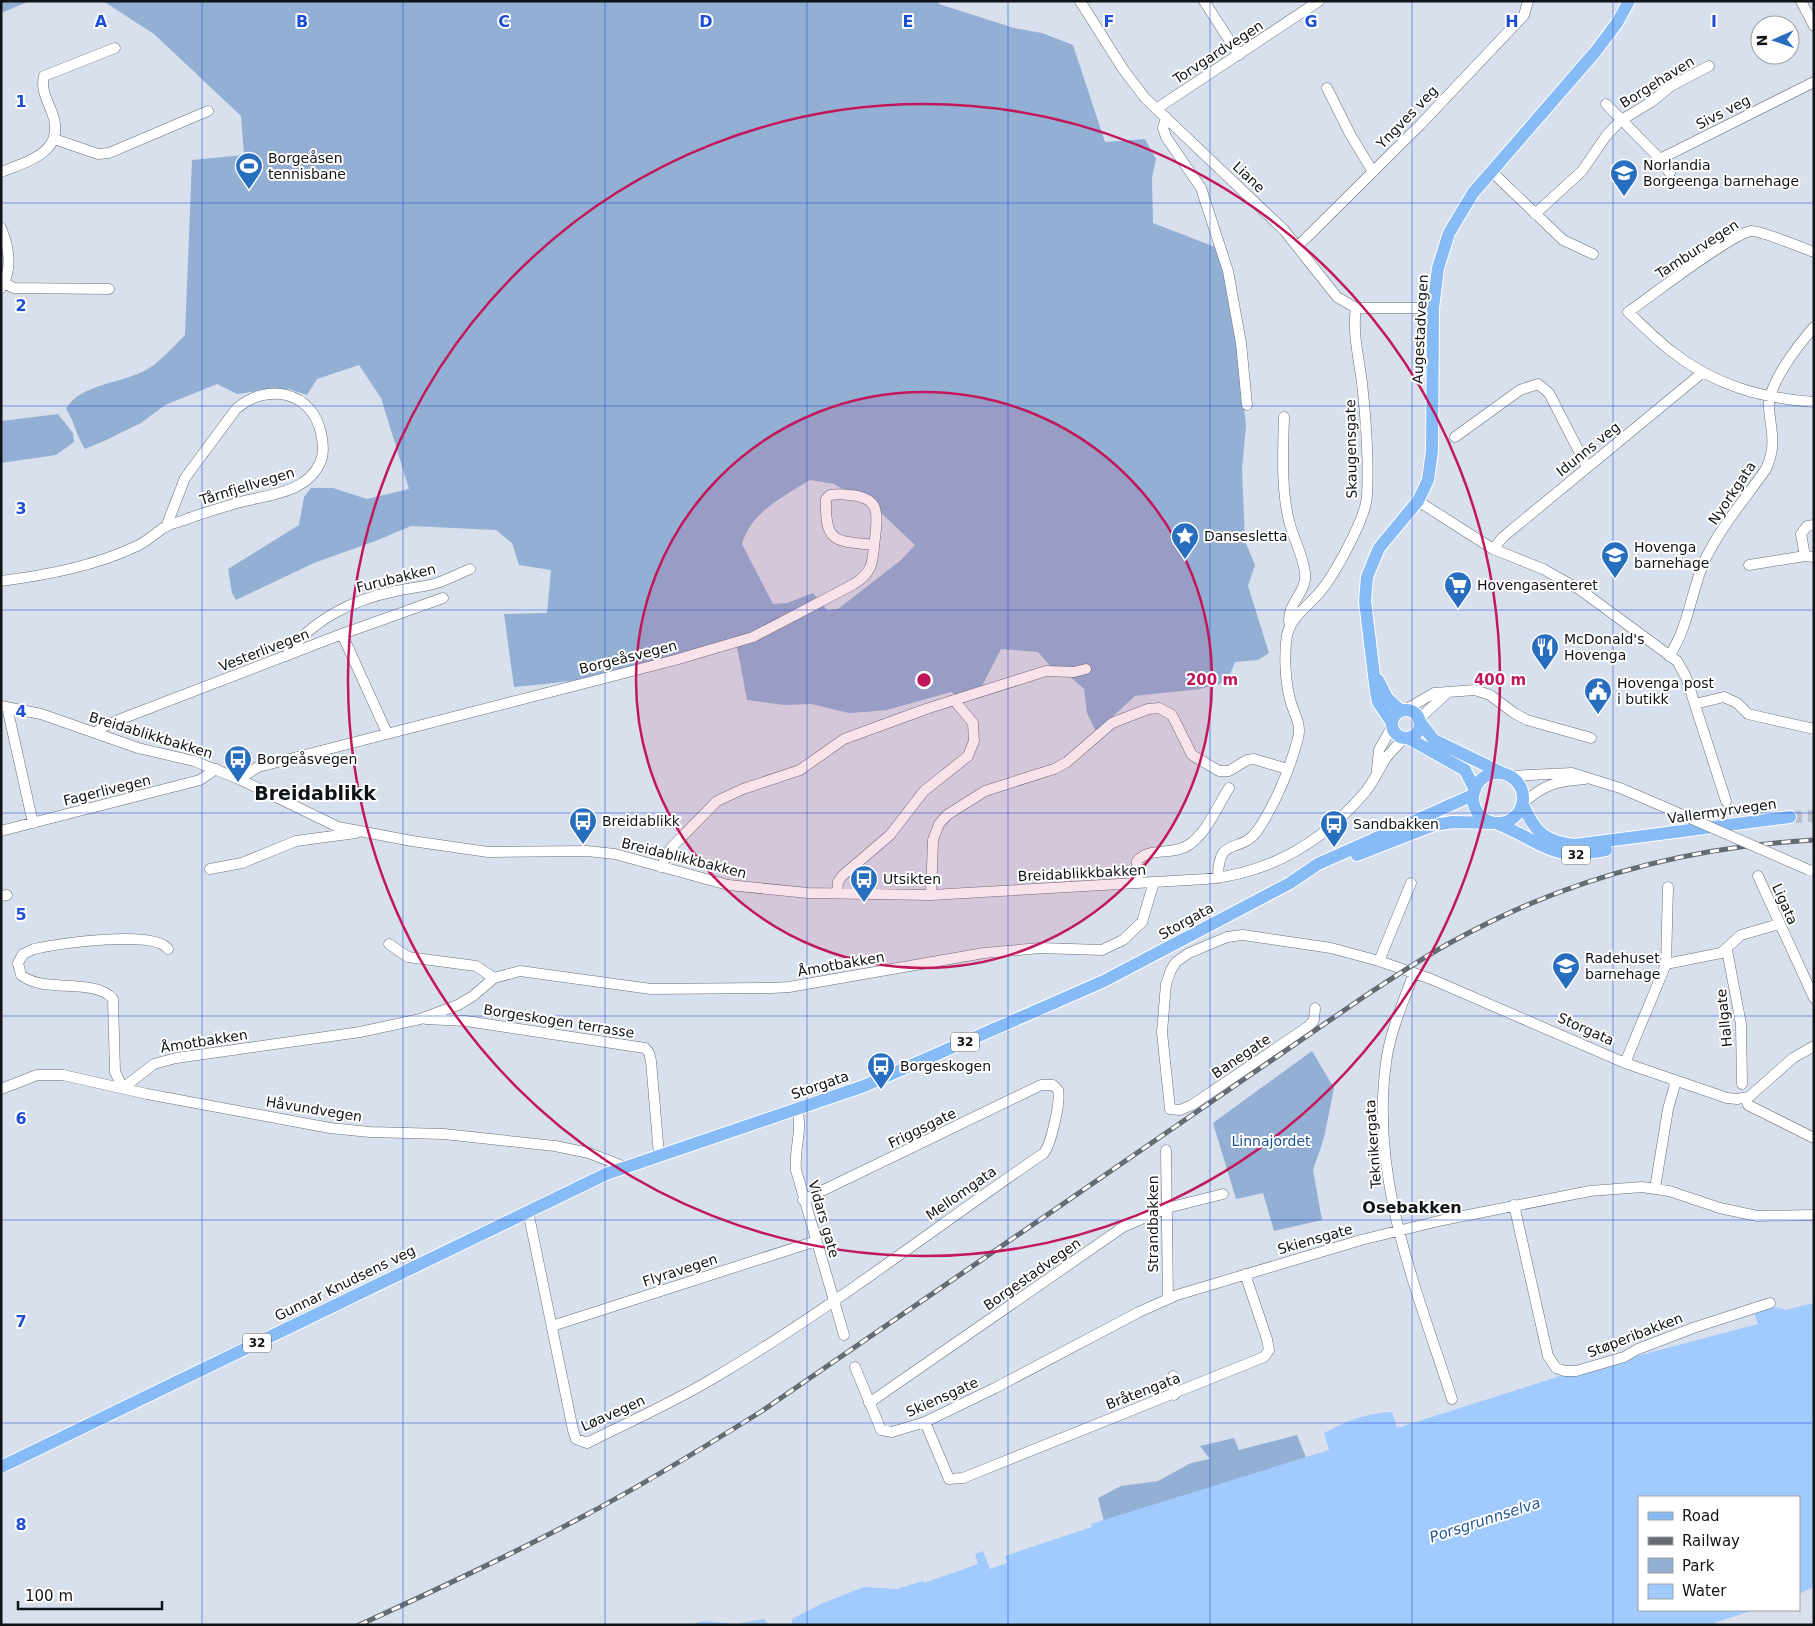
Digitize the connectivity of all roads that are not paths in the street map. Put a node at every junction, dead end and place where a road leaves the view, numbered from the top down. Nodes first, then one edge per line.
1 (1080, 1) edge
2 (1204, 1) edge
3 (1320, 1) edge
4 (1528, 1) edge
5 (1629, 1) edge
6 (1801, 1) edge
7 (1814, 26) edge
8 (115, 48) dead end
9 (1239, 55) junction
10 (1709, 66) dead end
11 (1814, 82) edge
12 (1327, 88) dead end
13 (1606, 104) dead end
14 (1156, 109) junction
15 (208, 111) dead end
16 (1166, 118) junction
17 (1620, 121) junction
18 (54, 139) junction
19 (1660, 159) junction
20 (1491, 171) junction
21 (1, 172) edge
22 (1373, 172) junction
23 (1670, 173) dead end
24 (1535, 214) junction
25 (1, 228) edge
26 (1298, 246) junction
27 (1814, 252) edge
28 (1593, 254) dead end
29 (3, 285) edge
30 (108, 289) dead end
31 (1356, 308) junction
32 (1433, 308) junction
33 (1814, 327) edge
34 (1702, 372) junction
35 (1770, 398) junction
36 (1814, 402) edge
37 (1247, 405) dead end
38 (1284, 417) dead end
39 (1456, 437) dead end
40 (1587, 467) junction
41 (1418, 501) junction
42 (1814, 525) edge
43 (166, 527) junction
44 (874, 545) junction
45 (1493, 549) junction
46 (1809, 557) edge
47 (1749, 565) dead end
48 (470, 569) dead end
49 (1, 580) edge
50 (444, 598) dead end
51 (1290, 626) junction
52 (342, 634) junction
53 (286, 656) junction
54 (1669, 656) junction
55 (1086, 670) dead end
56 (1374, 673) junction
57 (1448, 692) junction
58 (954, 700) junction
59 (1695, 704) junction
60 (4, 706) edge
61 (1403, 711) junction
62 (1419, 720) junction
63 (1392, 725) junction
64 (1814, 729) edge
65 (96, 732) junction
66 (387, 734) junction
67 (1405, 738) junction
68 (1591, 738) dead end
69 (216, 769) junction
70 (1287, 769) junction
71 (1376, 773) junction
72 (1506, 775) junction
73 (238, 779) junction
74 (1589, 779) junction
75 (1228, 788) dead end
76 (1474, 792) junction
77 (1726, 801) dead end
78 (1523, 804) junction
79 (1790, 818) tunnel mouth
80 (33, 823) junction
81 (1496, 823) junction
82 (1, 831) edge
83 (359, 832) junction
84 (1659, 835) junction
85 (660, 867) junction
86 (210, 869) dead end
87 (1811, 871) edge
88 (1758, 876) dead end
89 (1218, 878) junction
90 (1154, 882) junction
91 (1138, 883) junction
92 (1290, 883) junction
93 (1411, 883) dead end
94 (1668, 886) dead end
95 (837, 893) junction
96 (931, 895) junction
97 (1779, 924) junction
98 (389, 944) dead end
99 (168, 949) dead end
100 (1727, 950) junction
101 (1379, 961) junction
102 (1666, 964) junction
103 (1414, 973) junction
104 (494, 978) junction
105 (1814, 998) edge
106 (1315, 1008) dead end
107 (420, 1019) junction
108 (1814, 1046) edge
109 (1625, 1063) junction
110 (1676, 1081) junction
111 (1052, 1084) joint
112 (1742, 1084) dead end
113 (123, 1088) junction
114 (1, 1090) edge
115 (1746, 1098) junction
116 (797, 1109) junction
117 (1170, 1109) joint
118 (1814, 1138) edge
119 (1166, 1150) dead end
120 (659, 1155) junction
121 (625, 1166) junction
122 (1654, 1188) junction
123 (1223, 1194) dead end
124 (803, 1200) junction
125 (1514, 1205) junction
126 (1167, 1208) junction
127 (528, 1211) junction
128 (1814, 1216) edge
129 (513, 1218) joint
130 (1398, 1230) junction
131 (816, 1241) junction
132 (1245, 1274) junction
133 (1168, 1299) junction
134 (834, 1301) junction
135 (1770, 1303) dead end
136 (552, 1326) junction
137 (844, 1335) dead end
138 (855, 1367) dead end
139 (1173, 1376) dead end
140 (1174, 1395) junction
141 (1452, 1399) dead end
142 (869, 1403) junction
143 (925, 1422) junction
144 (1, 1467) edge

1 - 14 street, Liane
2 - 9 street
3 - 9 street, Torvgardvegen
4 - 22 street, Yngves veg
5 - 20 main road, Augestadvegen
6 - 7 street
8 - 18 street
9 - 14 street, Torvgardvegen
10 - 17 street, Borgehaven
11 - 19 street, Sivs veg
12 - 22 street
13 - 17 street, Borgehaven
14 - 16 street, Liane
15 - 18 street
16 - 26 street, Liane
16 - 37 street
17 - 19 street, Borgehaven
17 - 24 street, Borgehaven
18 - 21 street
19 - 23 street
20 - 24 street
20 - 32 main road, Augestadvegen
22 - 26 street, Yngves veg
24 - 28 street
25 - 29 street
26 - 31 street, Liane
27 - 34 street, Tamburvegen
29 - 30 street
31 - 32 street
31 - 51 street, Skaugensgate
32 - 41 main road, Augestadvegen
33 - 35 street
34 - 35 street
34 - 40 street, Idunns veg
35 - 36 street
35 - 54 street, Nyorkgata
38 - 51 street
39 - 40 street
40 - 45 street, Idunns veg
41 - 45 street
41 - 56 main road, Augestadvegen
42 - 46 street
43 - 43 street, Tårnfjellvegen
43 - 49 street, Tårnfjellvegen
44 - 44 street, Borgeåsvegen
44 - 66 street, Borgeåsvegen
45 - 54 street
46 - 47 street
48 - 53 street, Furubakken
50 - 52 street, Vesterlivegen
51 - 70 street
52 - 53 street, Vesterlivegen
52 - 66 street
53 - 65 street, Vesterlivegen
54 - 59 street
55 - 58 street
56 - 61 main road, Augestadvegen
56 - 63 main road, Augestadvegen
57 - 61 street
57 - 62 street
57 - 68 street
58 - 85 street
58 - 95 street
59 - 64 street
59 - 77 street
60 - 65 street, Breidablikkbakken
60 - 80 street
61 - 62 main road
61 - 63 main road
62 - 67 main road
62 - 72 main road
63 - 67 main road
63 - 71 street, Breidablikkbakken
65 - 69 street, Breidablikkbakken
66 - 73 street, Borgeåsvegen
67 - 71 street, Breidablikkbakken
67 - 76 main road
69 - 73 street, Breidablikkbakken
69 - 80 street, Fagerlivegen
70 - 89 street
70 - 96 street
71 - 89 street, Breidablikkbakken
72 - 74 street
72 - 76 main road, 32
72 - 78 main road, 32
73 - 83 street, Breidablikkbakken
74 - 78 street
74 - 87 street, bridge
75 - 91 street
76 - 81 main road, 32
76 - 92 main road, Storgata / 32
78 - 81 main road
78 - 84 main road, Vallermyrvegen / 32
79 - 84 main road, Vallermyrvegen / 32
80 - 82 street, Fagerlivegen
81 - 84 main road, Vallermyrvegen / 32
81 - 92 main road, Storgata / 32
83 - 85 street, Breidablikkbakken
83 - 86 street
85 - 95 street, Breidablikkbakken
88 - 97 street, Ligata
89 - 90 street, Breidablikkbakken
90 - 91 street, Breidablikkbakken
90 - 104 street, Åmotbakken
91 - 96 street, Breidablikkbakken
92 - 116 main road, Storgata / 32
93 - 101 street
94 - 102 street
95 - 96 street, Breidablikkbakken
97 - 100 street
97 - 105 street, Ligata
98 - 104 street
99 - 113 street
100 - 102 street
100 - 112 street, Hallgate
101 - 103 street, Storgata
101 - 117 street, Storgata
102 - 109 street
103 - 109 street, Storgata
103 - 130 street, Teknikergata
104 - 107 street, Åmotbakken
106 - 117 street, Banegate
107 - 113 street, Åmotbakken
107 - 120 street, Borgeskogen terrasse
108 - 115 street
109 - 110 street, Storgata
110 - 115 street, Storgata
110 - 122 street
111 - 124 street, Friggsgate
111 - 134 street, Mellomgata
113 - 114 street, Håvundvegen
113 - 121 street, Håvundvegen
115 - 118 street
116 - 120 main road, Storgata / 32
116 - 124 street, Vidars gate
119 - 126 street, Strandbakken
120 - 121 main road, Storgata / 32
121 - 127 main road, Storgata / 32
122 - 125 street, Skiensgate
122 - 128 street, Skiensgate
123 - 126 street, Borgestadvegen
124 - 131 street, Vidars gate
125 - 130 street, Skiensgate
125 - 135 street, Støperibakken
126 - 133 street, Strandbakken
126 - 142 street, Borgestadvegen
127 - 129 main road, Storgata / 32
127 - 136 street, Løavegen
129 - 144 main road, Gunnar Knudsens veg / 32
130 - 132 street, Skiensgate
130 - 141 street, Teknikergata
131 - 134 street, Vidars gate
131 - 136 street, Flyravegen
132 - 133 street, Skiensgate
132 - 140 street, Bråtengata
133 - 143 street, Skiensgate
134 - 136 street, Løavegen
134 - 137 street, Vidars gate
138 - 142 street
139 - 140 street
140 - 143 street, Bråtengata
142 - 143 street, Skiensgate

